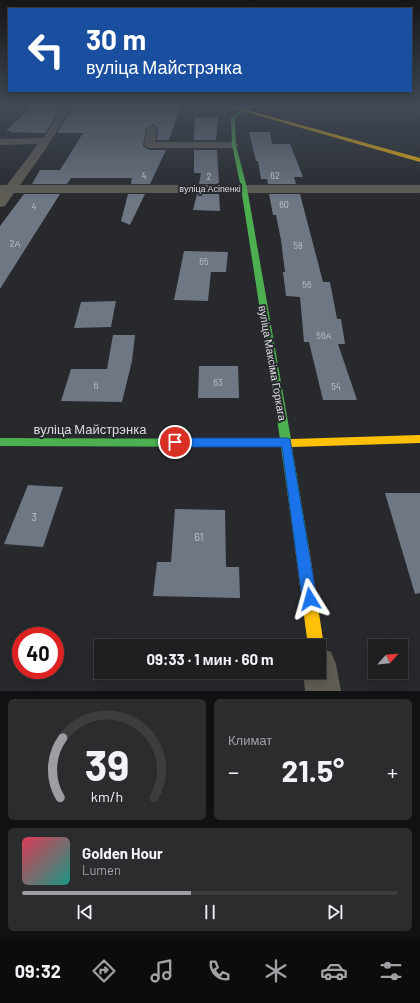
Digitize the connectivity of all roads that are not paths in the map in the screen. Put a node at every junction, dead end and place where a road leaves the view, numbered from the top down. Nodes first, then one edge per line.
1 (48, 137) edge
2 (150, 137) edge
3 (234, 137) edge
4 (339, 137) edge
5 (45, 141) junction
6 (0, 142) edge
7 (234, 145) junction
8 (420, 160) edge
9 (244, 188) junction
10 (5, 189) edge
11 (420, 189) edge
12 (0, 203) edge
13 (420, 439) edge
14 (0, 442) edge
15 (286, 442) junction
16 (315, 639) edge
17 (321, 679) edge
18 (323, 691) edge

1 - 5 street
2 - 7 street
3 - 7 street, вуліца Максіма Горкага
4 - 8 street
5 - 6 street
5 - 10 street
7 - 9 street, вуліца Максіма Горкага
9 - 10 street, вуліца Асіпенкі
9 - 11 street, вуліца Асіпенкі
9 - 15 street, вуліца Максіма Горкага
10 - 12 street
13 - 15 street, вуліца Майстрэнка
14 - 15 street, вуліца Майстрэнка
15 - 16 street, вуліца Максіма Горкага
17 - 18 street

